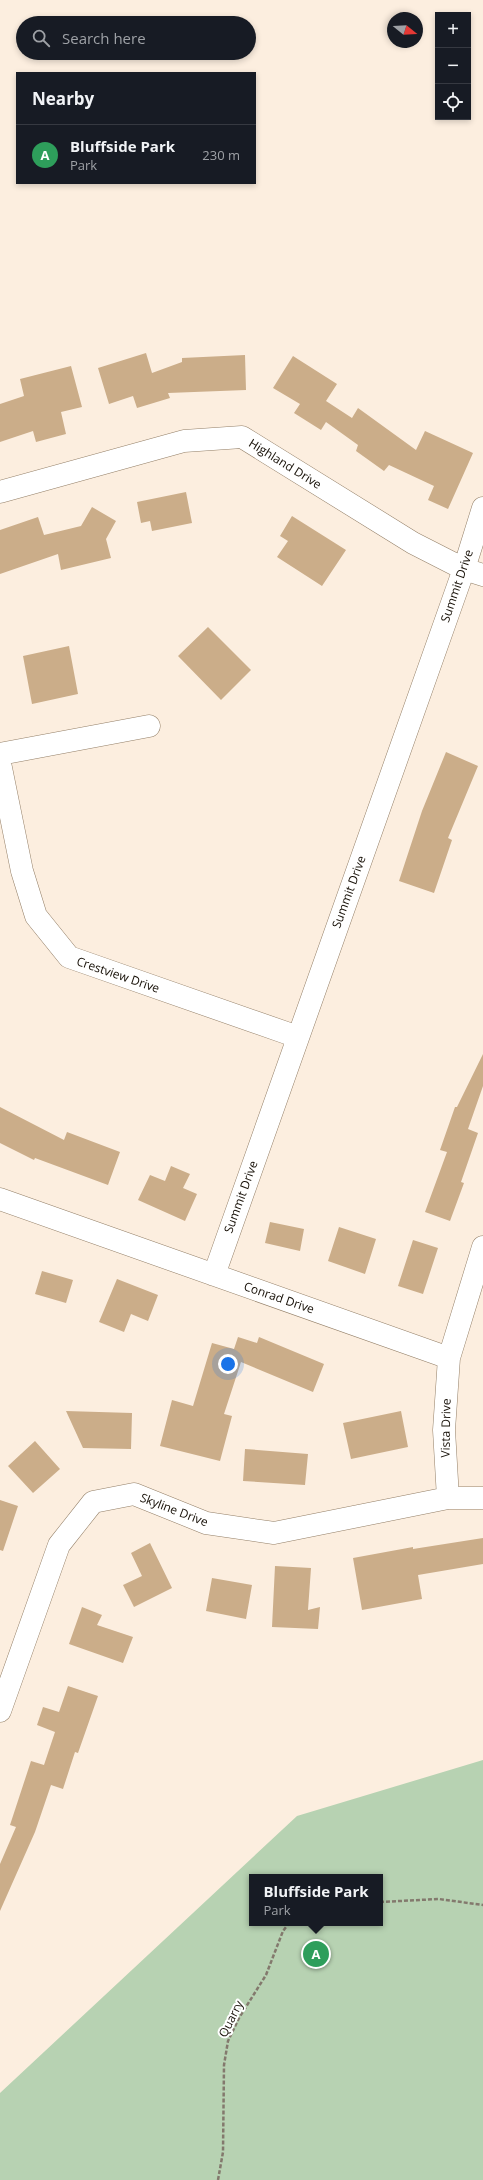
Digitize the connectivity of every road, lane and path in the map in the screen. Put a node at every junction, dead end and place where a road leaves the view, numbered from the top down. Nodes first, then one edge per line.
1 (0, 492) edge
2 (483, 508) edge
3 (473, 572) edge
4 (149, 726) dead end
5 (0, 754) edge
6 (0, 763) edge
7 (298, 1037) junction
8 (0, 1199) edge
9 (483, 1247) edge
10 (214, 1274) junction
11 (449, 1358) junction
12 (448, 1498) junction
13 (483, 1498) edge
14 (0, 1711) edge
15 (383, 1902) edge
16 (483, 1905) edge
17 (287, 1926) edge
18 (218, 2180) edge

1 - 3 street, Highland Drive
2 - 3 street, Summit Drive
3 - 7 street, Summit Drive
4 - 5 street
6 - 7 street, Crestview Drive
7 - 10 street, Summit Drive
8 - 10 street, Conrad Drive
9 - 11 street
10 - 11 street, Conrad Drive
11 - 12 street, Vista Drive
12 - 13 street, Skyline Drive
12 - 14 street, Skyline Drive
15 - 16 path
17 - 18 path, Quarry

